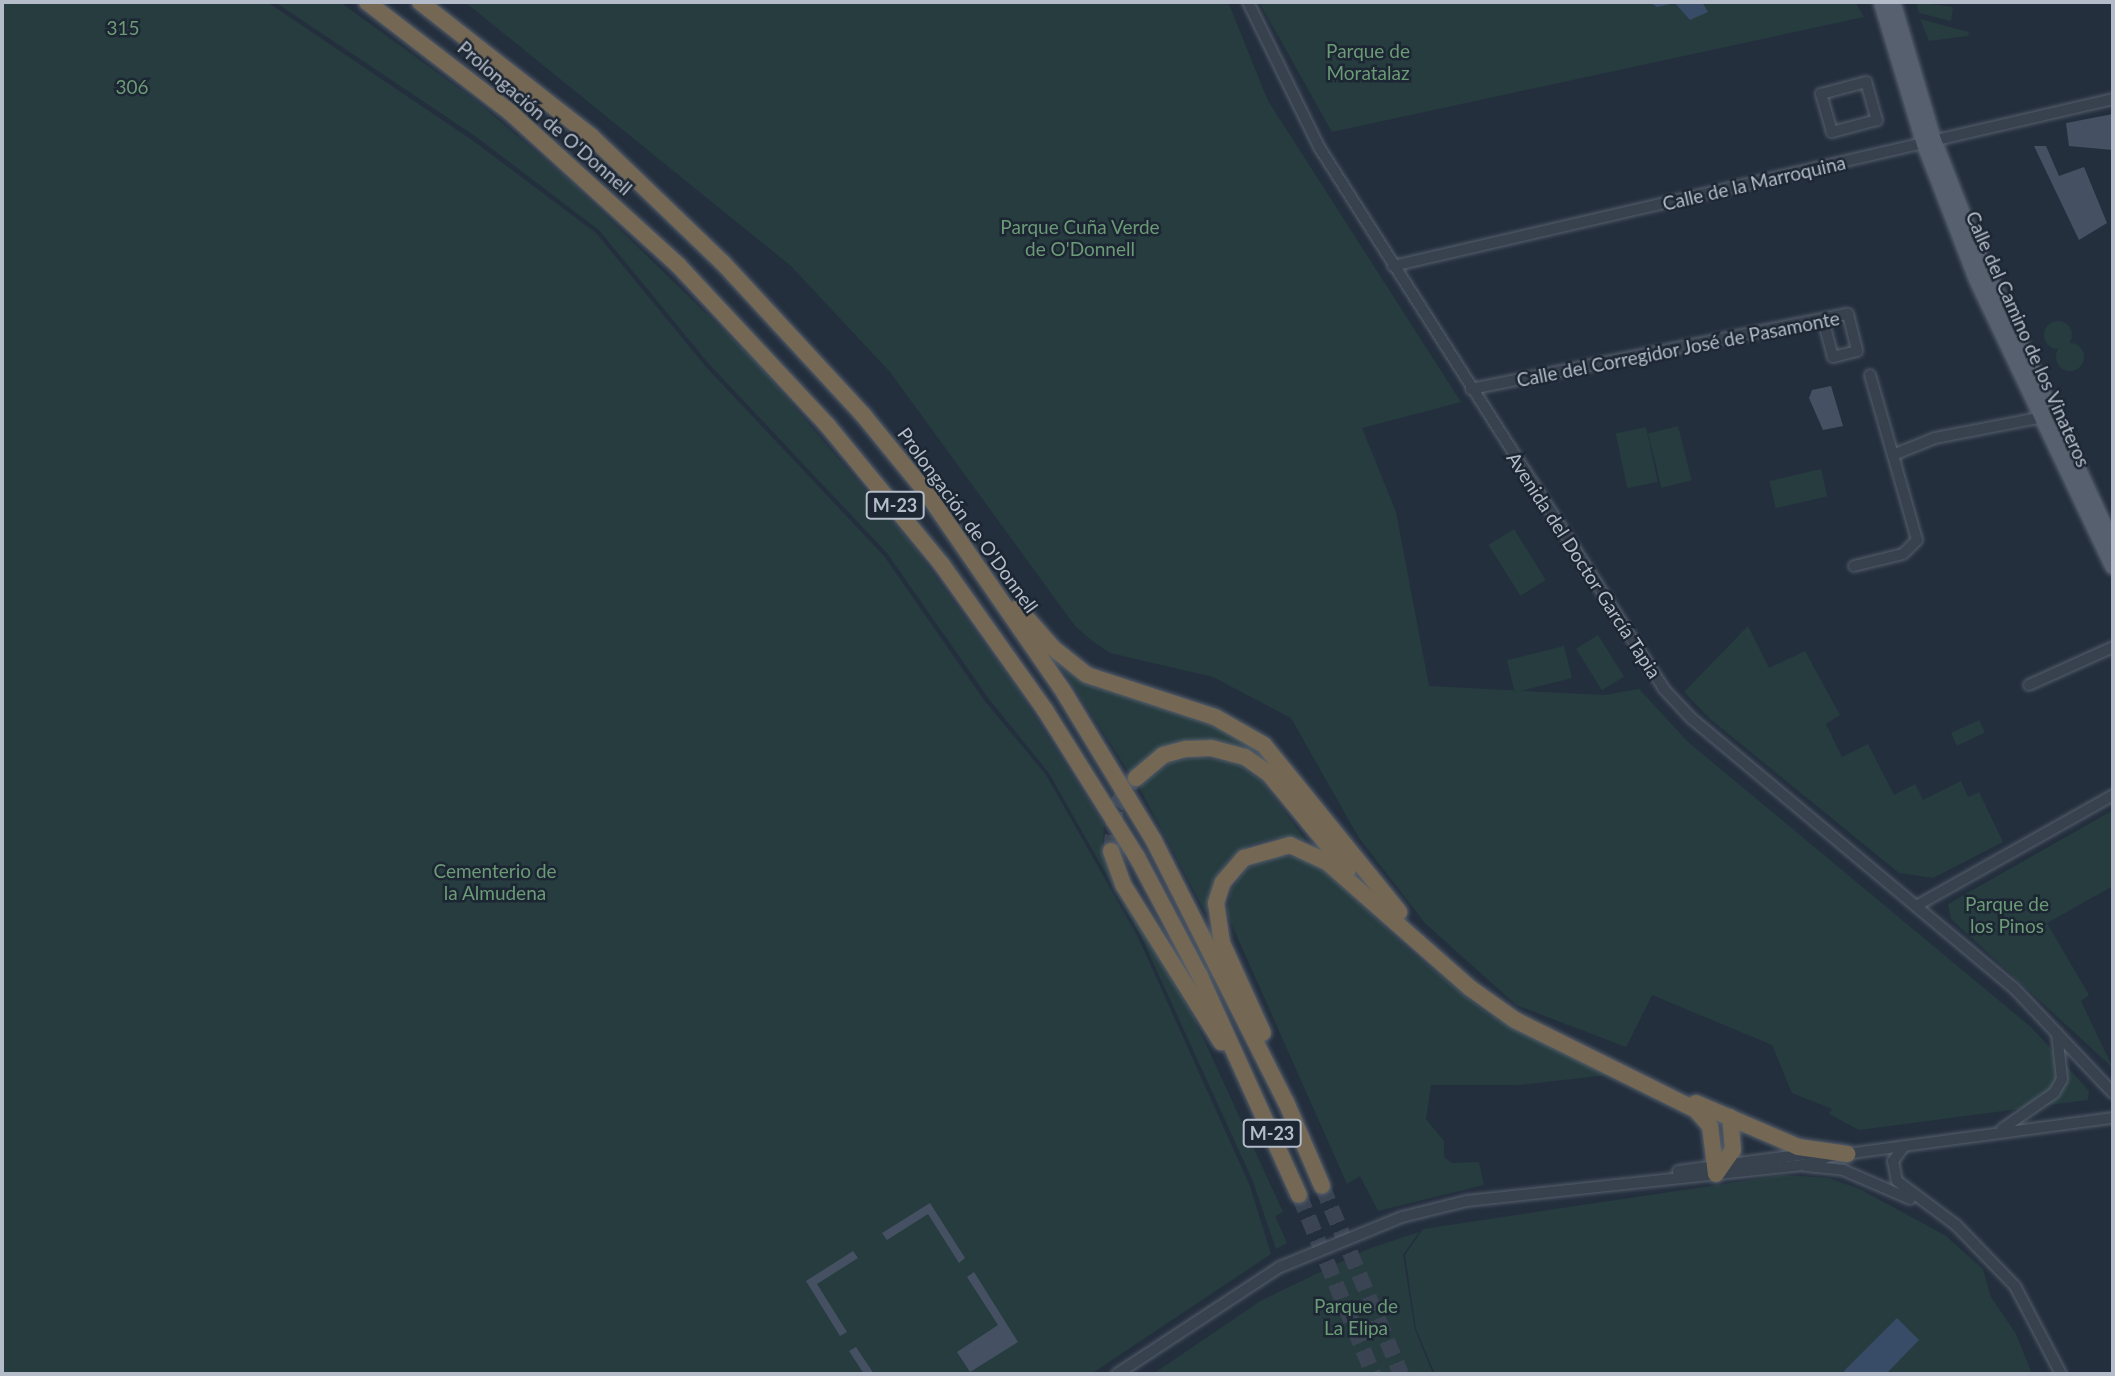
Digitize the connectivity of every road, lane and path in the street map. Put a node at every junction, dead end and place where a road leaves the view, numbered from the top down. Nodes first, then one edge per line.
1 (367, 2) edge
2 (419, 2) edge
3 (1248, 2) edge
4 (1881, 2) edge
5 (1893, 2) edge
6 (1821, 94) joint
7 (2113, 99) edge
8 (1929, 142) junction
9 (1393, 266) junction
10 (1823, 319) junction
11 (1870, 375) dead end
12 (1471, 389) junction
13 (2046, 417) junction
14 (1893, 455) junction
15 (2113, 543) edge
16 (1854, 566) dead end
17 (2113, 567) edge
18 (984, 572) junction
19 (2113, 648) edge
20 (2029, 685) dead end
21 (1136, 778) tunnel mouth
22 (2113, 795) edge
23 (1111, 851) tunnel mouth
24 (1374, 901) junction
25 (1918, 905) junction
26 (1437, 960) junction
27 (2051, 1021) junction
28 (1600, 1064) junction
29 (1245, 1072) junction
30 (2113, 1093) edge
31 (1286, 1102) junction
32 (1730, 1117) junction
33 (2113, 1118) edge
34 (1990, 1135) junction
35 (1905, 1146) junction
36 (1848, 1154) junction
37 (1831, 1156) junction
38 (1803, 1165) junction
39 (1720, 1167) junction
40 (1894, 1173) junction
41 (1877, 1184) junction
42 (1322, 1186) tunnel mouth
43 (1299, 1195) tunnel mouth
44 (1927, 1207) junction
45 (1117, 1374) edge
46 (2061, 1374) edge

1 - 29 highway, Prolongación de O'Donnell / M-23
2 - 18 highway, Prolongación de O'Donnell / M-23
3 - 9 street, Avenida del Doctor García Tapia
4 - 8 main road, Calle del Camino de los Vinateros
5 - 8 main road, Calle del Camino de los Vinateros
6 - 6 street
7 - 8 street, Calle de la Marroquina
8 - 9 street, Calle de la Marroquina
8 - 13 main road, Calle del Camino de los Vinateros
9 - 12 street, Avenida del Doctor García Tapia
10 - 10 street, Calle del Corregidor José de Pasamonte
10 - 12 street, Calle del Corregidor José de Pasamonte
11 - 14 street
12 - 25 street, Avenida del Doctor García Tapia
13 - 14 street
13 - 15 main road, Calle del Camino de los Vinateros
13 - 17 main road, Calle del Camino de los Vinateros
14 - 16 street
18 - 26 highway
18 - 31 highway, Prolongación de O'Donnell / M-23
19 - 20 street
21 - 24 highway
22 - 25 street
23 - 29 highway
24 - 26 highway
24 - 31 highway
25 - 27 street, Avenida del Doctor García Tapia
26 - 28 highway
27 - 30 street, Avenida del Doctor García Tapia
27 - 34 street
28 - 32 highway
28 - 39 highway
29 - 43 highway, Prolongación de O'Donnell / M-23
31 - 42 highway, Prolongación de O'Donnell / M-23
32 - 36 highway
32 - 39 highway
33 - 34 street
34 - 35 street
35 - 36 street
35 - 40 street
36 - 37 street
37 - 38 street
37 - 39 street
38 - 39 street
38 - 41 street
39 - 45 street
40 - 41 street
40 - 44 street
41 - 44 street
44 - 46 street

